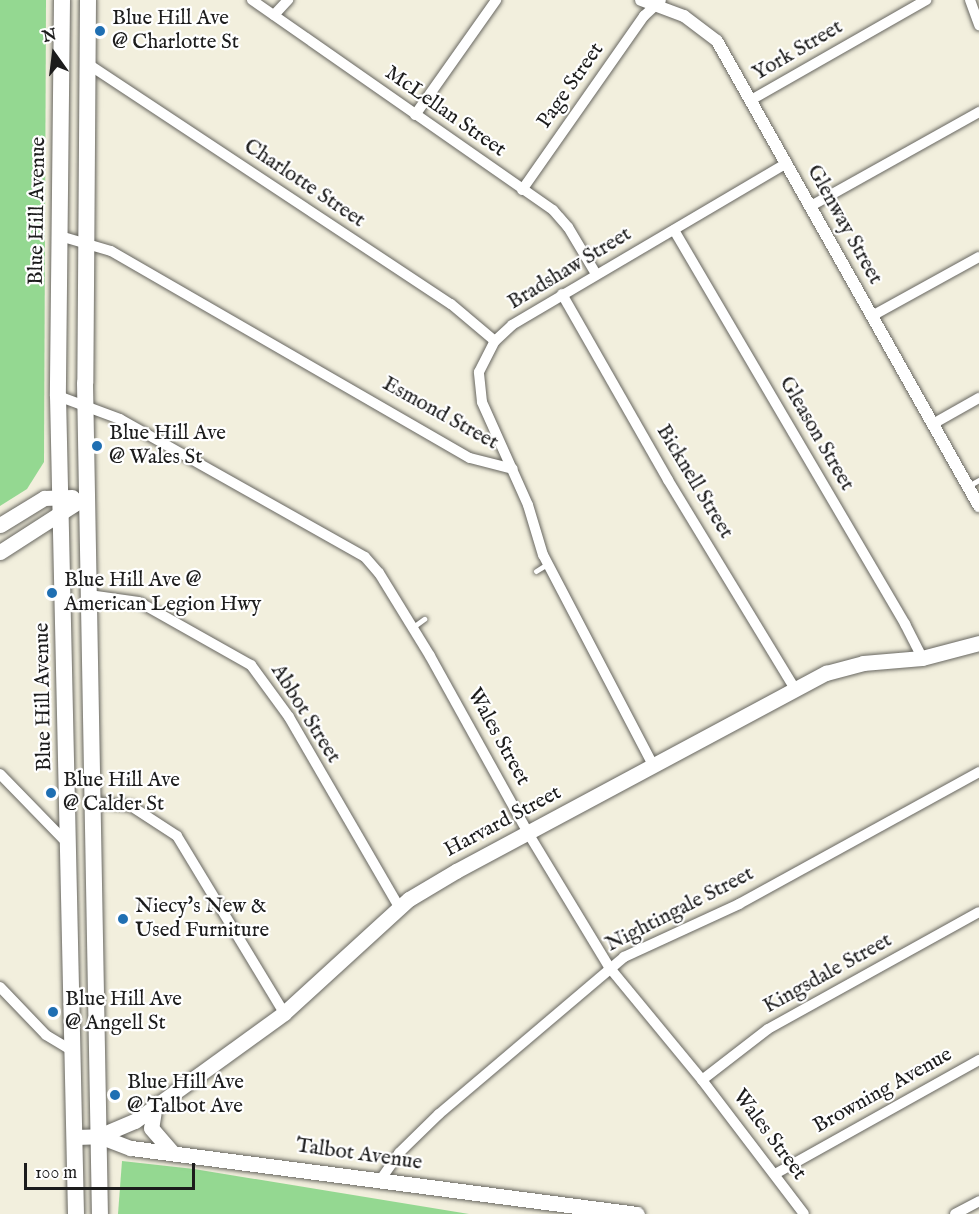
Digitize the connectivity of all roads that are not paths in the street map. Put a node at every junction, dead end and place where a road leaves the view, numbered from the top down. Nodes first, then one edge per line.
1 (62, 0) edge
2 (88, 0) edge
3 (252, 0) edge
4 (288, 0) edge
5 (496, 0) edge
6 (641, 0) edge
7 (926, 0) edge
8 (970, 0) edge
9 (657, 3) edge
10 (274, 15) junction
11 (979, 25) edge
12 (88, 64) junction
13 (751, 100) junction
14 (979, 112) edge
15 (415, 115) junction
16 (787, 164) junction
17 (522, 190) junction
18 (811, 206) junction
19 (674, 230) junction
20 (60, 236) junction
21 (86, 242) junction
22 (979, 257) edge
23 (596, 274) junction
24 (562, 294) junction
25 (872, 316) junction
26 (495, 341) junction
27 (58, 396) junction
28 (979, 398) edge
29 (85, 406) junction
30 (933, 424) junction
31 (513, 469) junction
32 (974, 483) edge
33 (87, 496) junction
34 (61, 505) junction
35 (979, 506) edge
36 (0, 525) edge
37 (0, 552) edge
38 (547, 564) junction
39 (536, 571) dead end
40 (89, 595) junction
41 (424, 619) dead end
42 (412, 627) junction
43 (978, 647) edge
44 (922, 658) junction
45 (794, 687) junction
46 (653, 765) junction
47 (979, 772) edge
48 (0, 774) edge
49 (93, 802) junction
50 (528, 833) junction
51 (70, 845) junction
52 (399, 907) junction
53 (979, 912) edge
54 (609, 968) junction
55 (0, 987) edge
56 (284, 1013) junction
57 (74, 1052) junction
58 (979, 1060) edge
59 (702, 1080) junction
60 (155, 1104) junction
61 (99, 1136) junction
62 (76, 1137) junction
63 (173, 1153) junction
64 (775, 1174) junction
65 (381, 1179) junction
66 (979, 1201) edge
67 (76, 1214) edge
68 (100, 1214) edge
69 (637, 1214) edge
70 (804, 1214) edge
71 (956, 1214) edge

1 - 20 main road, Blue Hill Avenue
2 - 12 main road
3 - 10 street, McLellan Street
4 - 10 street
5 - 15 street
6 - 9 street, Glenway Street
7 - 13 street, York Street
8 - 11 street
9 - 13 street, Glenway Street
9 - 17 street, Page Street
10 - 15 street, McLellan Street
12 - 21 main road
12 - 26 street, Charlotte Street
13 - 16 street, Glenway Street
14 - 18 street
15 - 17 street, McLellan Street
16 - 18 street, Glenway Street
16 - 19 street, Bradshaw Street
17 - 23 street, McLellan Street
18 - 25 street, Glenway Street
19 - 23 street, Bradshaw Street
19 - 44 street, Gleason Street
20 - 21 street, Esmond Street
20 - 27 main road, Blue Hill Avenue
21 - 29 main road
21 - 31 street, Esmond Street
22 - 25 street
23 - 24 street, Bradshaw Street
24 - 26 street, Bradshaw Street
24 - 45 street, Bicknell Street
25 - 30 street, Glenway Street
26 - 31 street, Bradshaw Street
27 - 29 street, Wales Street
27 - 34 main road, Blue Hill Avenue
28 - 30 street
29 - 33 main road
29 - 42 street, Wales Street
30 - 32 street, Glenway Street
31 - 38 street, Esmond Street
32 - 35 street, Glenway Street
33 - 34 main road
33 - 40 main road
34 - 36 main road
34 - 37 main road
34 - 51 main road, Blue Hill Avenue
38 - 39 lane
38 - 46 street, Esmond Street
40 - 49 main road
40 - 52 street, Abbot Street
41 - 42 lane
42 - 50 street, Wales Street
43 - 44 main road, Harvard Street
44 - 45 main road, Harvard Street
45 - 46 main road, Harvard Street
46 - 50 main road, Harvard Street
47 - 54 street, Nightingale Street
48 - 51 street
49 - 56 street
49 - 61 main road
50 - 52 main road, Harvard Street
50 - 54 street, Wales Street
51 - 57 main road, Blue Hill Avenue
52 - 56 main road, Harvard Street
53 - 59 street, Kingsdale Street
54 - 59 street, Wales Street
54 - 65 street, Nightingale Street
55 - 57 street
56 - 60 main road, Harvard Street
57 - 62 main road, Blue Hill Avenue
58 - 64 street, Browning Avenue
59 - 64 street, Wales Street
60 - 61 main road, Harvard Street
60 - 63 main road
61 - 62 main road, Talbot Avenue
61 - 63 main road, Talbot Avenue
61 - 68 main road
62 - 67 main road, Blue Hill Avenue
63 - 65 main road, Talbot Avenue
64 - 70 street, Wales Street
65 - 69 main road, Talbot Avenue
66 - 71 street

